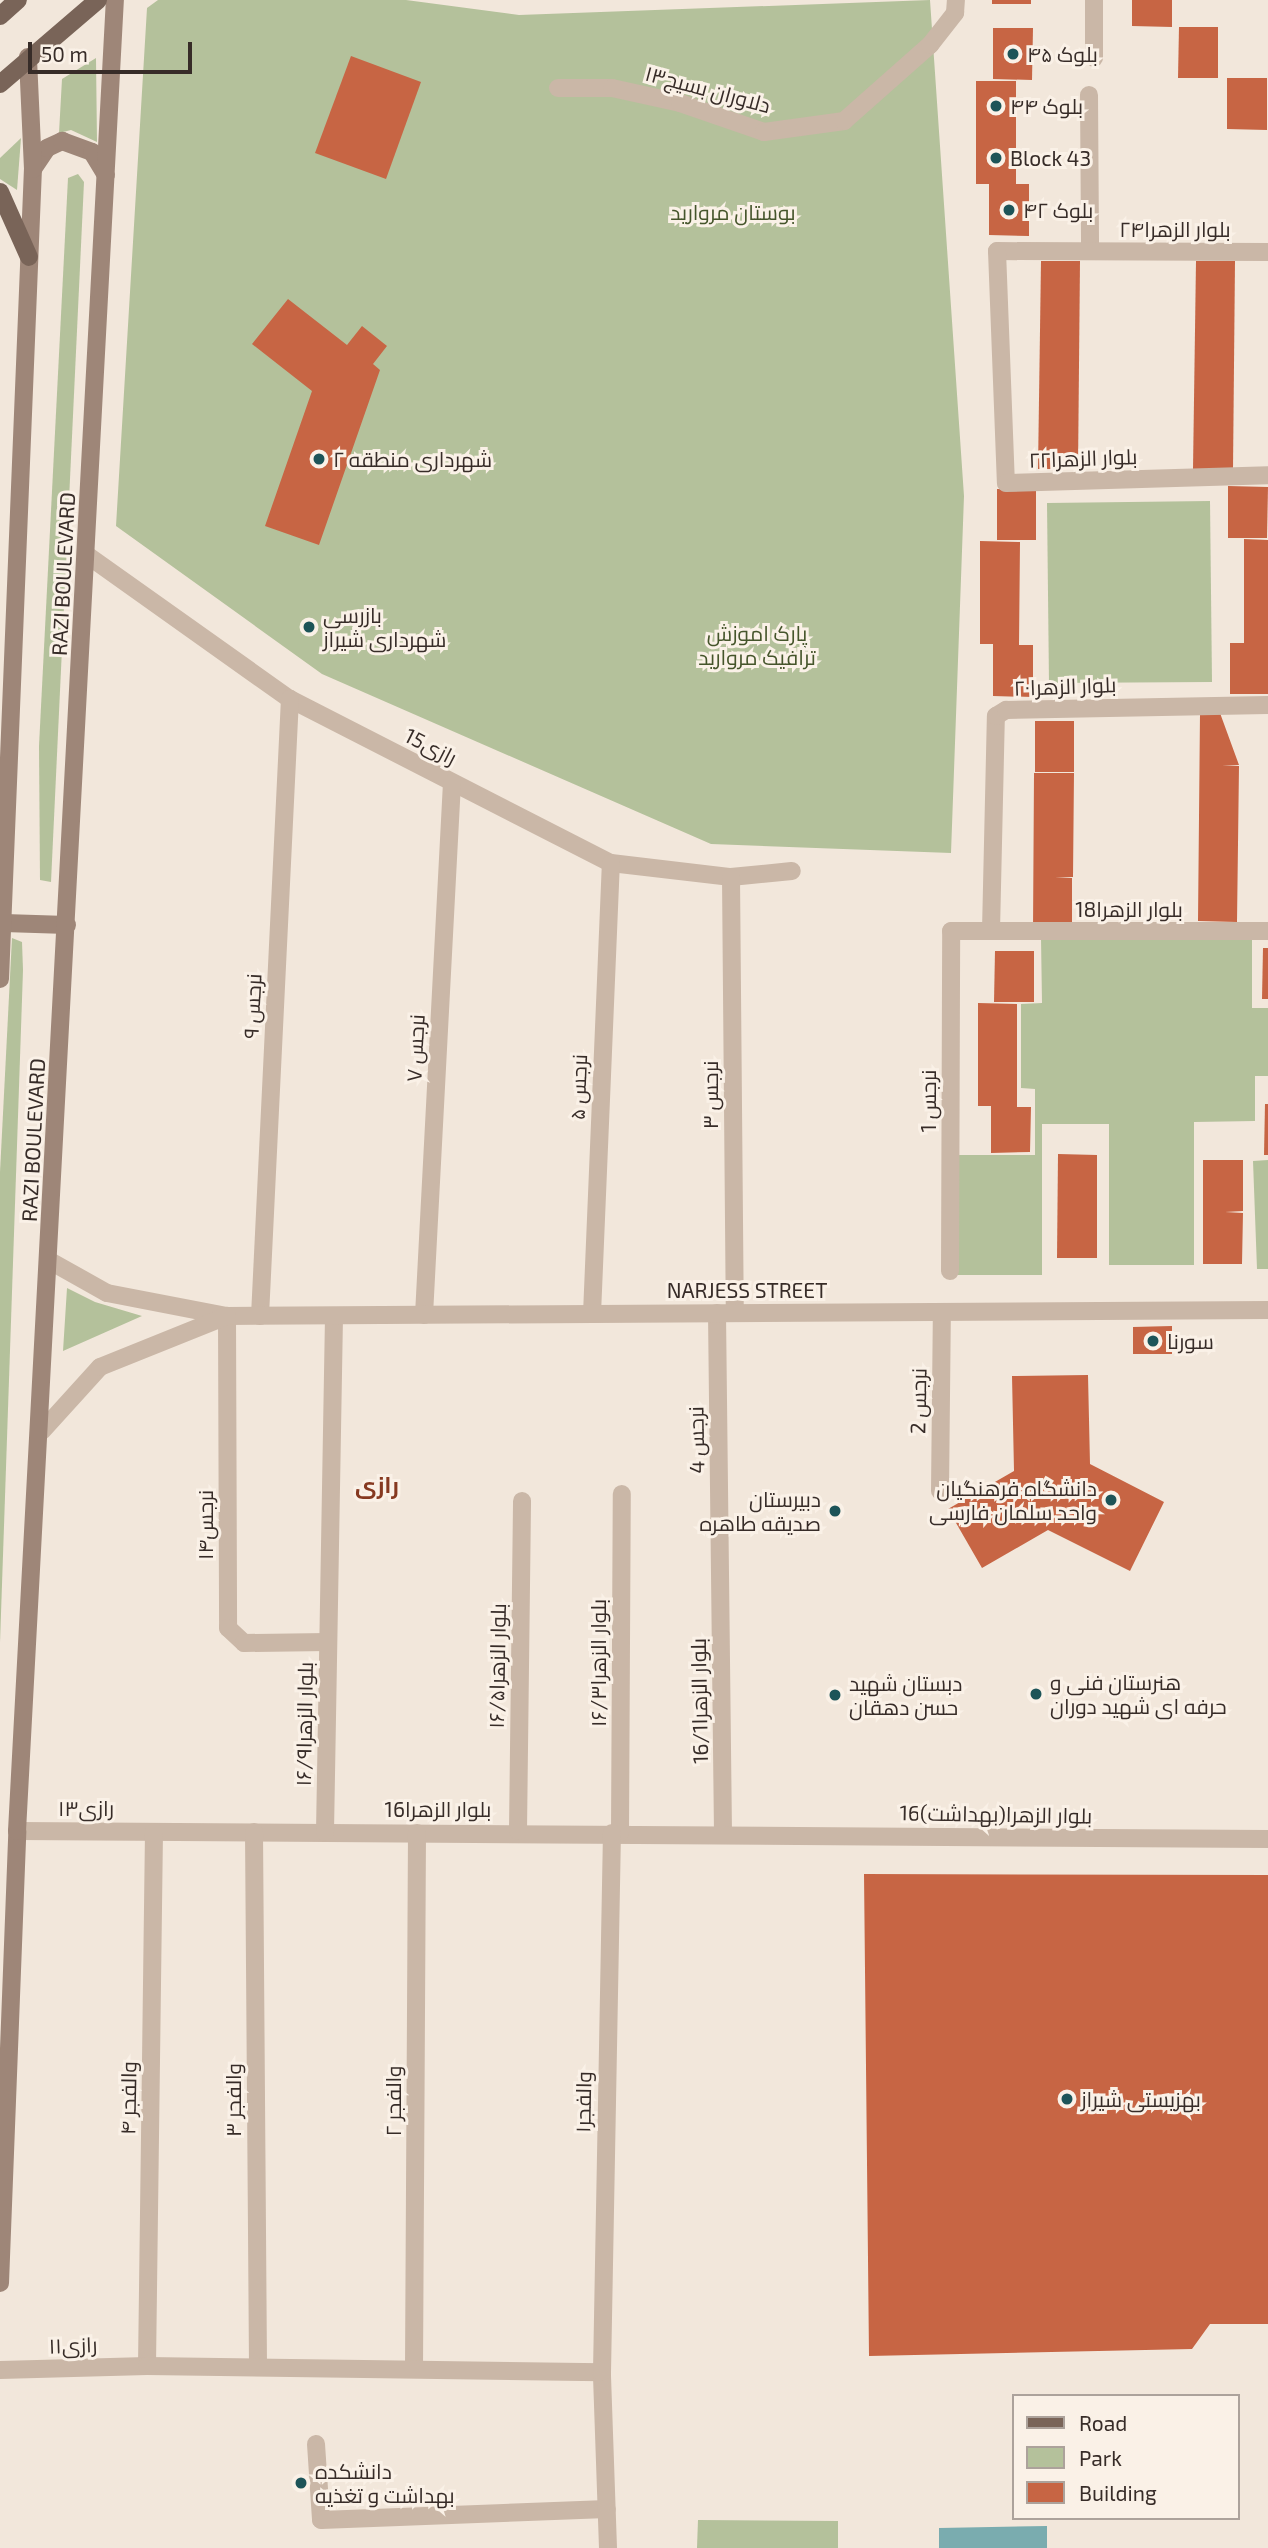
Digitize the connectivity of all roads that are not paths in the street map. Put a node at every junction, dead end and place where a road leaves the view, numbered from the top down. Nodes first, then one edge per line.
1 (18, 0) edge
2 (98, 0) edge
3 (115, 0) edge
4 (956, 0) edge
5 (1094, 0) edge
6 (0, 16) edge
7 (28, 57) junction
8 (1094, 58) dead end
9 (0, 85) edge
10 (558, 88) dead end
11 (1089, 95) dead end
12 (33, 169) junction
13 (106, 175) junction
14 (0, 192) edge
15 (997, 251) joint
16 (1090, 251) junction
17 (1268, 252) edge
18 (29, 257) junction
19 (1268, 474) edge
20 (87, 555) junction
21 (290, 699) junction
22 (1268, 705) edge
23 (452, 783) junction
24 (611, 863) junction
25 (792, 871) dead end
26 (731, 877) junction
27 (4, 923) junction
28 (67, 925) junction
29 (951, 931) joint
30 (991, 931) junction
31 (1268, 932) edge
32 (0, 979) edge
33 (50, 1261) junction
34 (950, 1271) dead end
35 (1268, 1310) edge
36 (942, 1312) junction
37 (726, 1313) junction
38 (592, 1314) junction
39 (334, 1315) junction
40 (424, 1315) junction
41 (227, 1316) junction
42 (260, 1316) junction
43 (42, 1431) junction
44 (940, 1490) dead end
45 (622, 1494) dead end
46 (522, 1501) dead end
47 (720, 1567) joint
48 (328, 1642) junction
49 (17, 1831) junction
50 (518, 1831) junction
51 (154, 1832) junction
52 (254, 1832) junction
53 (325, 1832) junction
54 (417, 1833) junction
55 (616, 1833) junction
56 (723, 1835) junction
57 (1268, 1839) edge
58 (0, 2283) edge
59 (147, 2365) junction
60 (258, 2367) junction
61 (0, 2370) edge
62 (414, 2370) junction
63 (602, 2372) junction
64 (316, 2444) dead end
65 (607, 2509) junction
66 (608, 2548) edge

1 - 6 main road
2 - 7 main road
3 - 13 main road, RAZI BOULEVARD
4 - 10 street, دلاوران بسیج۱۳
5 - 8 street
7 - 9 main road
7 - 12 main road
11 - 16 street
12 - 13 main road
12 - 18 main road
13 - 20 main road, RAZI BOULEVARD
14 - 18 main road
15 - 16 street, بلوار الزهرا۲۴
15 - 19 street, بلوار الزهرا۲۲
16 - 17 street, بلوار الزهرا۲۴
18 - 27 main road
20 - 21 street, 15رازی
20 - 28 main road, RAZI BOULEVARD
21 - 23 street, 15رازی
21 - 42 street, نرجس ۹
22 - 30 street, بلوار الزهرا۲۰
23 - 24 street, 15رازی
23 - 40 street, نرجس ۷
24 - 26 street, 15رازی
24 - 38 street, نرجس ۵
25 - 26 street, 15رازی
26 - 37 street, نرجس ۳
27 - 28 main road
27 - 32 main road
28 - 33 main road, RAZI BOULEVARD
29 - 30 street, 18بلوار الزهرا
29 - 34 street, 1 نرجس
30 - 31 street, 18بلوار الزهرا
33 - 41 street
33 - 43 main road, RAZI BOULEVARD
35 - 36 street, NARJESS STREET
36 - 37 street, NARJESS STREET
36 - 44 street, 2 نرجس
37 - 38 street, NARJESS STREET
37 - 47 street, 4 نرجس
38 - 40 street, NARJESS STREET
39 - 40 street, NARJESS STREET
39 - 42 street, NARJESS STREET
39 - 48 street, بلوار الزهرا۱۶/۹
41 - 42 street, NARJESS STREET
41 - 43 street
41 - 48 street, نرجس۱۴
43 - 49 main road, RAZI BOULEVARD
45 - 55 street, بلوار الزهرا۱۶/۳
46 - 50 street, بلوار الزهرا۱۶/۵
47 - 56 street, بلوار الزهرا16/1
48 - 53 street, بلوار الزهرا۱۶/۹
49 - 51 street, رازی۱۳
49 - 58 main road, RAZI BOULEVARD
50 - 54 street, 16بلوار الزهرا
50 - 55 street, 16بلوار الزهرا
51 - 52 street, 16بلوار الزهرا
51 - 59 street, والفجر ۴
52 - 53 street, 16بلوار الزهرا
52 - 60 street, والفجر ۳
53 - 54 street, 16بلوار الزهرا
54 - 62 street, والفجر ۲
55 - 56 street, 16بلوار الزهرا
55 - 63 street, والفجر۱
56 - 57 street, 16بلوار الزهرا(بهداشت)
59 - 60 street, رازی۱۱
59 - 61 street, رازی۱۱
60 - 62 street, رازی۱۱
62 - 63 street, رازی۱۱
63 - 65 street, والفجر۱
64 - 65 street
65 - 66 street, والفجر۱

